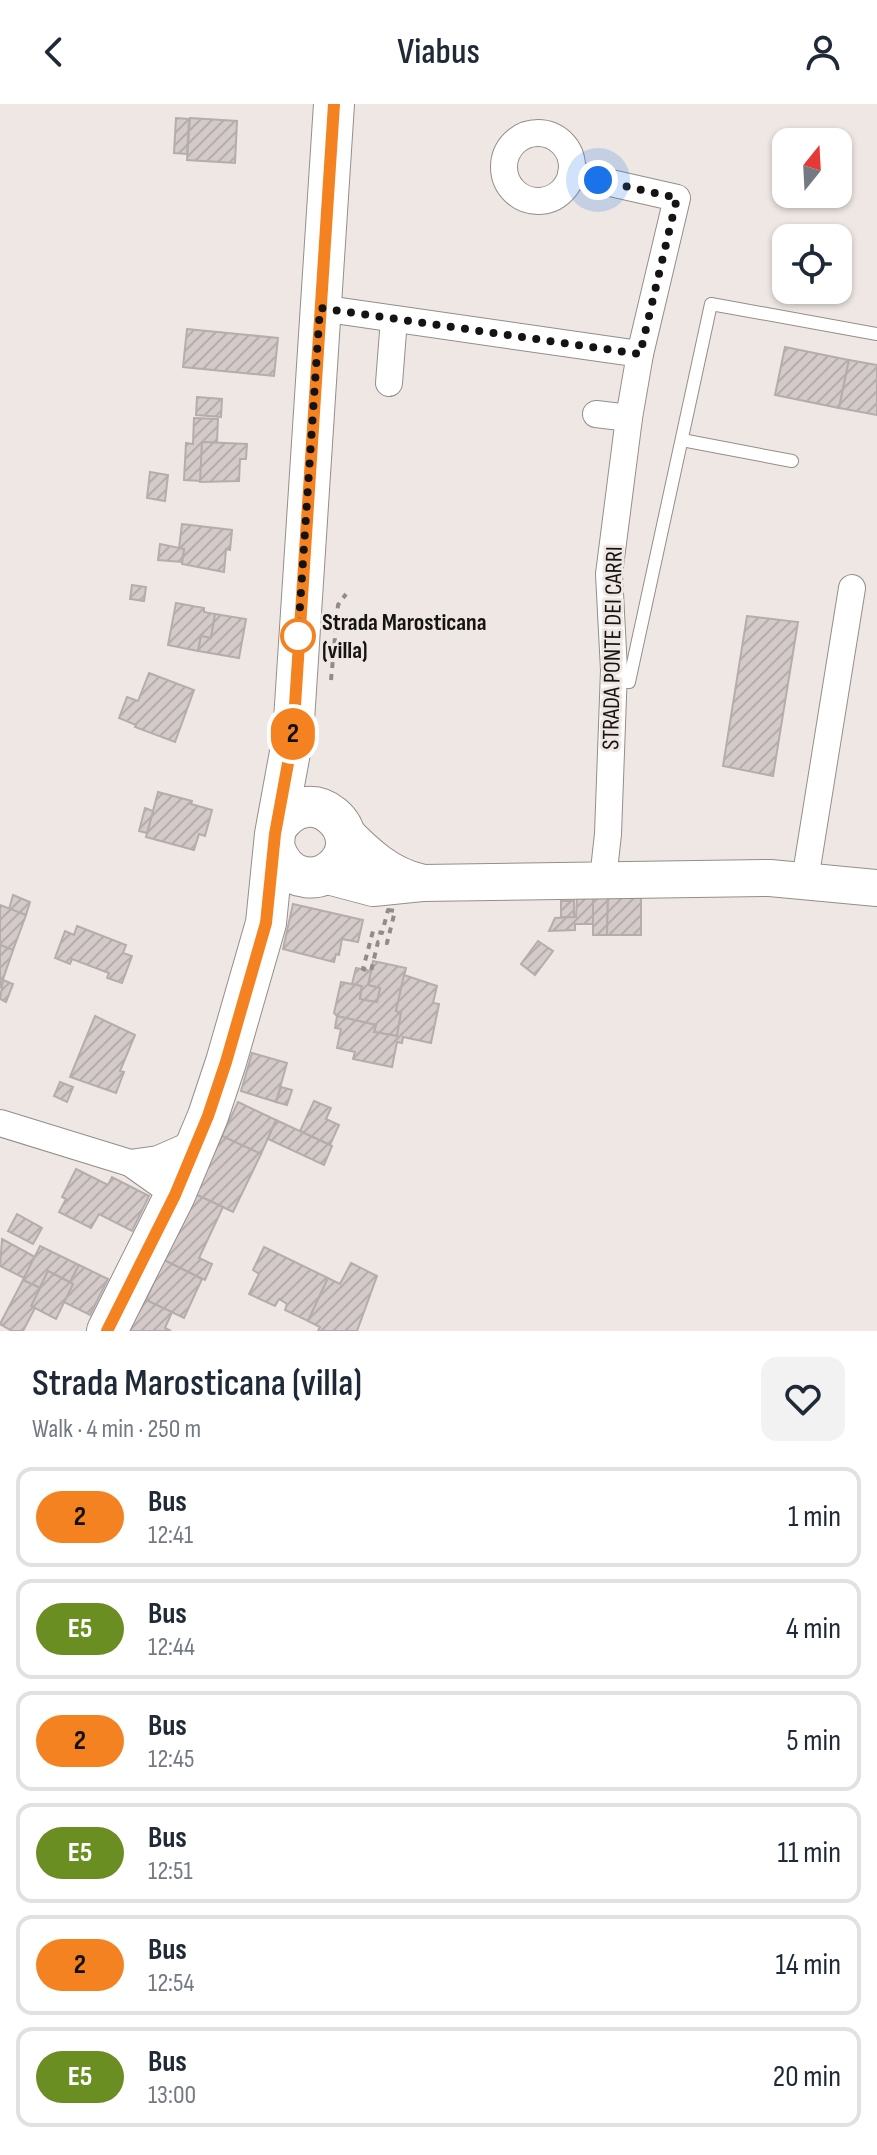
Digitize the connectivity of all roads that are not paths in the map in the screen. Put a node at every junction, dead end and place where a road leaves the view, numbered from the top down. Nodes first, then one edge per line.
1 (334, 104) edge
2 (571, 174) dead end
3 (320, 308) junction
4 (394, 319) junction
5 (877, 334) edge
6 (640, 354) junction
7 (389, 383) dead end
8 (596, 414) dead end
9 (629, 418) junction
10 (682, 440) junction
11 (792, 461) dead end
12 (852, 588) dead end
13 (613, 682) junction
14 (293, 736) junction
15 (333, 820) junction
16 (276, 838) junction
17 (315, 876) junction
18 (603, 879) junction
19 (805, 880) junction
20 (422, 883) junction
21 (877, 888) edge
22 (266, 923) junction
23 (0, 1123) edge
24 (197, 1142) junction
25 (130, 1163) junction
26 (175, 1195) junction
27 (107, 1331) edge

1 - 3 main road
2 - 6 street, STRADA PONTE DEI CARRI
3 - 4 street
3 - 14 main road
4 - 6 street
4 - 7 street
5 - 10 lane
6 - 9 street, STRADA PONTE DEI CARRI
8 - 9 street
9 - 13 street, STRADA PONTE DEI CARRI
10 - 11 lane
10 - 13 lane
12 - 19 street
13 - 18 street, STRADA PONTE DEI CARRI
14 - 15 main road
14 - 16 main road
15 - 16 main road
15 - 17 main road
15 - 20 street
16 - 17 main road
16 - 22 main road
17 - 20 street
17 - 22 main road
18 - 19 street
18 - 20 street
19 - 21 street
22 - 24 main road
23 - 25 street
24 - 25 street
24 - 26 main road
25 - 26 street
26 - 27 main road

